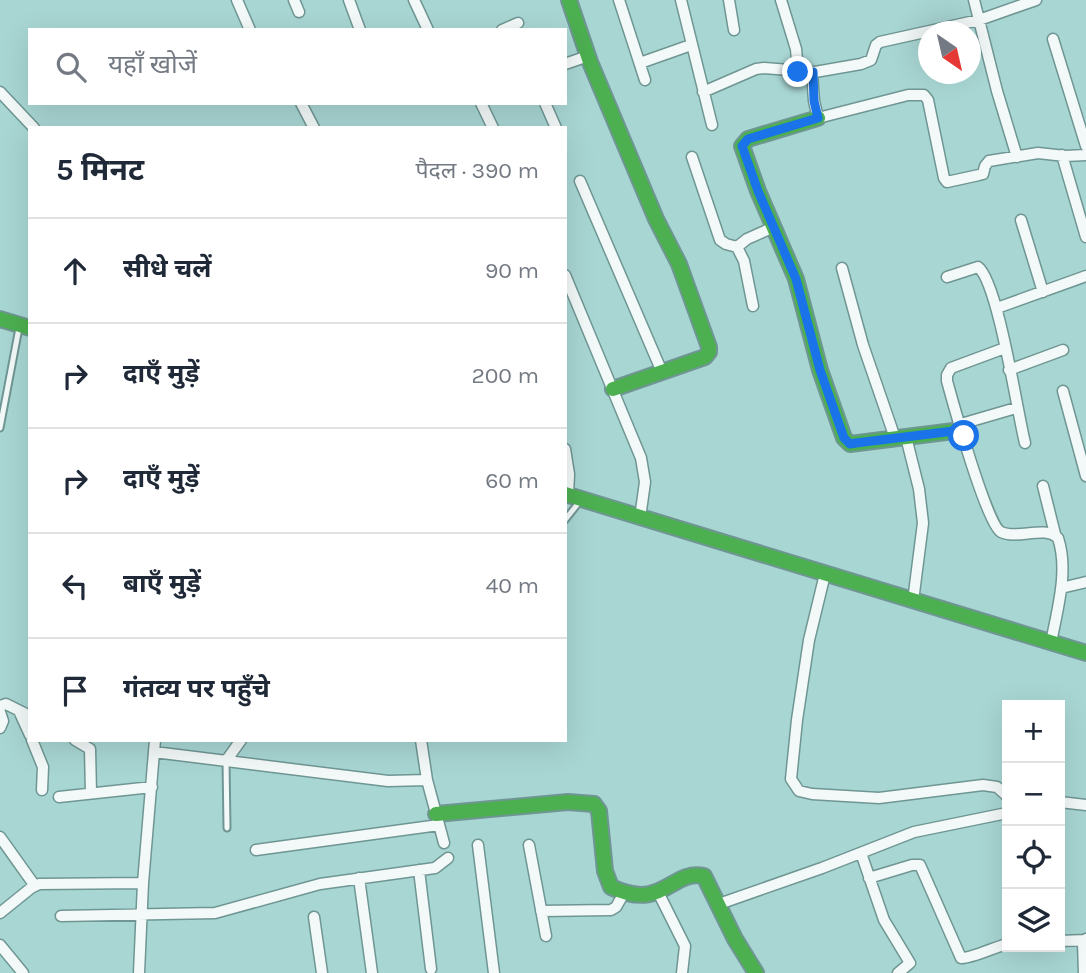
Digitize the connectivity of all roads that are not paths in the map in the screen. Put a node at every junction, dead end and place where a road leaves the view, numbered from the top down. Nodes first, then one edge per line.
1 (237, 0) edge
2 (294, 0) edge
3 (349, 0) edge
4 (414, 0) edge
5 (569, 0) edge
6 (619, 0) edge
7 (681, 0) edge
8 (729, 0) edge
9 (781, 0) edge
10 (974, 0) edge
11 (1036, 0) edge
12 (299, 12) dead end
13 (979, 20) junction
14 (518, 23) dead end
15 (249, 28) edge
16 (359, 28) edge
17 (427, 28) edge
18 (507, 28) edge
19 (734, 30) dead end
20 (1054, 39) dead end
21 (691, 45) junction
22 (588, 55) junction
23 (640, 62) junction
24 (567, 63) edge
25 (798, 72) junction
26 (813, 72) junction
27 (645, 80) dead end
28 (0, 92) edge
29 (703, 92) junction
30 (302, 105) edge
31 (482, 105) edge
32 (546, 105) edge
33 (818, 118) junction
34 (712, 125) dead end
35 (32, 126) edge
36 (313, 126) edge
37 (492, 126) edge
38 (555, 126) edge
39 (1086, 146) edge
40 (1062, 155) junction
41 (1086, 155) edge
42 (692, 157) dead end
43 (1017, 157) junction
44 (580, 181) dead end
45 (1021, 220) dead end
46 (1084, 221) edge
47 (774, 227) junction
48 (1086, 237) edge
49 (737, 247) junction
50 (842, 268) dead end
51 (947, 276) dead end
52 (1086, 276) edge
53 (567, 280) edge
54 (1043, 292) junction
55 (753, 306) dead end
56 (997, 308) junction
57 (0, 319) edge
58 (24, 327) edge
59 (1005, 348) junction
60 (1063, 350) dead end
61 (1009, 370) junction
62 (662, 372) junction
63 (613, 389) junction
64 (1063, 391) dead end
65 (1016, 408) junction
66 (962, 427) junction
67 (0, 428) edge
68 (901, 437) junction
69 (1025, 443) dead end
70 (567, 462) edge
71 (1086, 476) edge
72 (1043, 486) dead end
73 (572, 496) edge
74 (567, 513) edge
75 (640, 518) junction
76 (1055, 534) junction
77 (825, 574) junction
78 (1086, 582) edge
79 (1060, 588) junction
80 (913, 601) junction
81 (1051, 643) junction
82 (1086, 653) edge
83 (0, 706) edge
84 (19, 711) junction
85 (0, 712) edge
86 (28, 715) edge
87 (0, 728) edge
88 (28, 731) edge
89 (33, 742) edge
90 (78, 742) edge
91 (155, 742) edge
92 (240, 742) edge
93 (421, 742) edge
94 (154, 752) junction
95 (226, 761) junction
96 (427, 780) junction
97 (152, 787) junction
98 (43, 790) dead end
99 (1002, 792) edge
100 (92, 793) junction
101 (59, 797) dead end
102 (1065, 803) edge
103 (1086, 805) edge
104 (1002, 814) edge
105 (437, 820) junction
106 (227, 828) dead end
107 (0, 837) edge
108 (443, 844) dead end
109 (478, 845) dead end
110 (529, 845) dead end
111 (4, 850) edge
112 (256, 850) dead end
113 (861, 853) junction
114 (448, 858) dead end
115 (419, 870) junction
116 (359, 878) junction
117 (869, 878) junction
118 (144, 883) junction
119 (35, 886) junction
120 (624, 893) junction
121 (659, 894) junction
122 (719, 904) junction
123 (541, 911) junction
124 (0, 913) edge
125 (142, 915) junction
126 (61, 916) dead end
127 (314, 917) dead end
128 (546, 936) dead end
129 (1085, 939) edge
130 (1065, 941) edge
131 (0, 945) edge
132 (1002, 946) edge
133 (431, 969) dead end
134 (23, 973) edge
135 (139, 973) edge
136 (323, 973) edge
137 (372, 973) edge
138 (494, 973) edge
139 (682, 973) edge
140 (756, 973) edge
141 (898, 973) edge
142 (1083, 973) edge

1 - 15 street
2 - 12 street
3 - 16 street
4 - 17 street
5 - 22 street
6 - 23 street
7 - 21 street
8 - 19 street
9 - 25 street
10 - 13 street
11 - 13 street
13 - 26 street
13 - 43 street
14 - 18 street
20 - 39 street
21 - 23 street
21 - 29 street
22 - 24 street
22 - 62 street
23 - 27 street
25 - 26 street
25 - 29 street
26 - 33 street
28 - 35 street
29 - 34 street
30 - 36 street
31 - 37 street
32 - 38 street
33 - 43 street
33 - 47 street
40 - 41 street
40 - 43 street
40 - 46 street
42 - 49 street
44 - 62 street
45 - 54 street
46 - 48 street
47 - 49 street
47 - 68 street
49 - 55 street
50 - 68 street
51 - 56 street
52 - 54 street
53 - 63 street
54 - 56 street
56 - 59 street
57 - 58 street
58 - 67 lane
59 - 61 street
59 - 66 street
60 - 61 street
61 - 65 street
62 - 63 street
63 - 75 street
64 - 71 street
65 - 66 street
65 - 69 street
66 - 68 street
66 - 76 street
68 - 80 street
70 - 73 street
72 - 76 street
73 - 74 lane
73 - 75 street
75 - 77 street
76 - 79 street
77 - 80 street
77 - 99 street
78 - 79 street
79 - 81 street
80 - 81 street
81 - 82 street
83 - 84 street
84 - 86 street
84 - 88 street
85 - 87 street
89 - 98 street
90 - 100 street
91 - 94 street
92 - 95 street
93 - 96 street
94 - 95 street
94 - 97 street
95 - 96 street
95 - 106 lane
96 - 105 street
97 - 100 street
97 - 118 street
100 - 101 street
102 - 103 street
104 - 113 street
105 - 108 street
105 - 112 street
105 - 120 street
107 - 111 street
109 - 138 street
110 - 123 street
111 - 119 street
113 - 117 street
113 - 122 street
114 - 115 street
115 - 116 street
115 - 133 street
116 - 125 street
116 - 137 street
117 - 132 street
117 - 141 street
118 - 119 street
118 - 125 street
119 - 124 street
120 - 121 street
120 - 123 street
121 - 122 street
121 - 139 street
122 - 140 street
123 - 128 street
125 - 126 street
125 - 135 street
127 - 136 street
129 - 130 street
129 - 142 street
131 - 134 street

